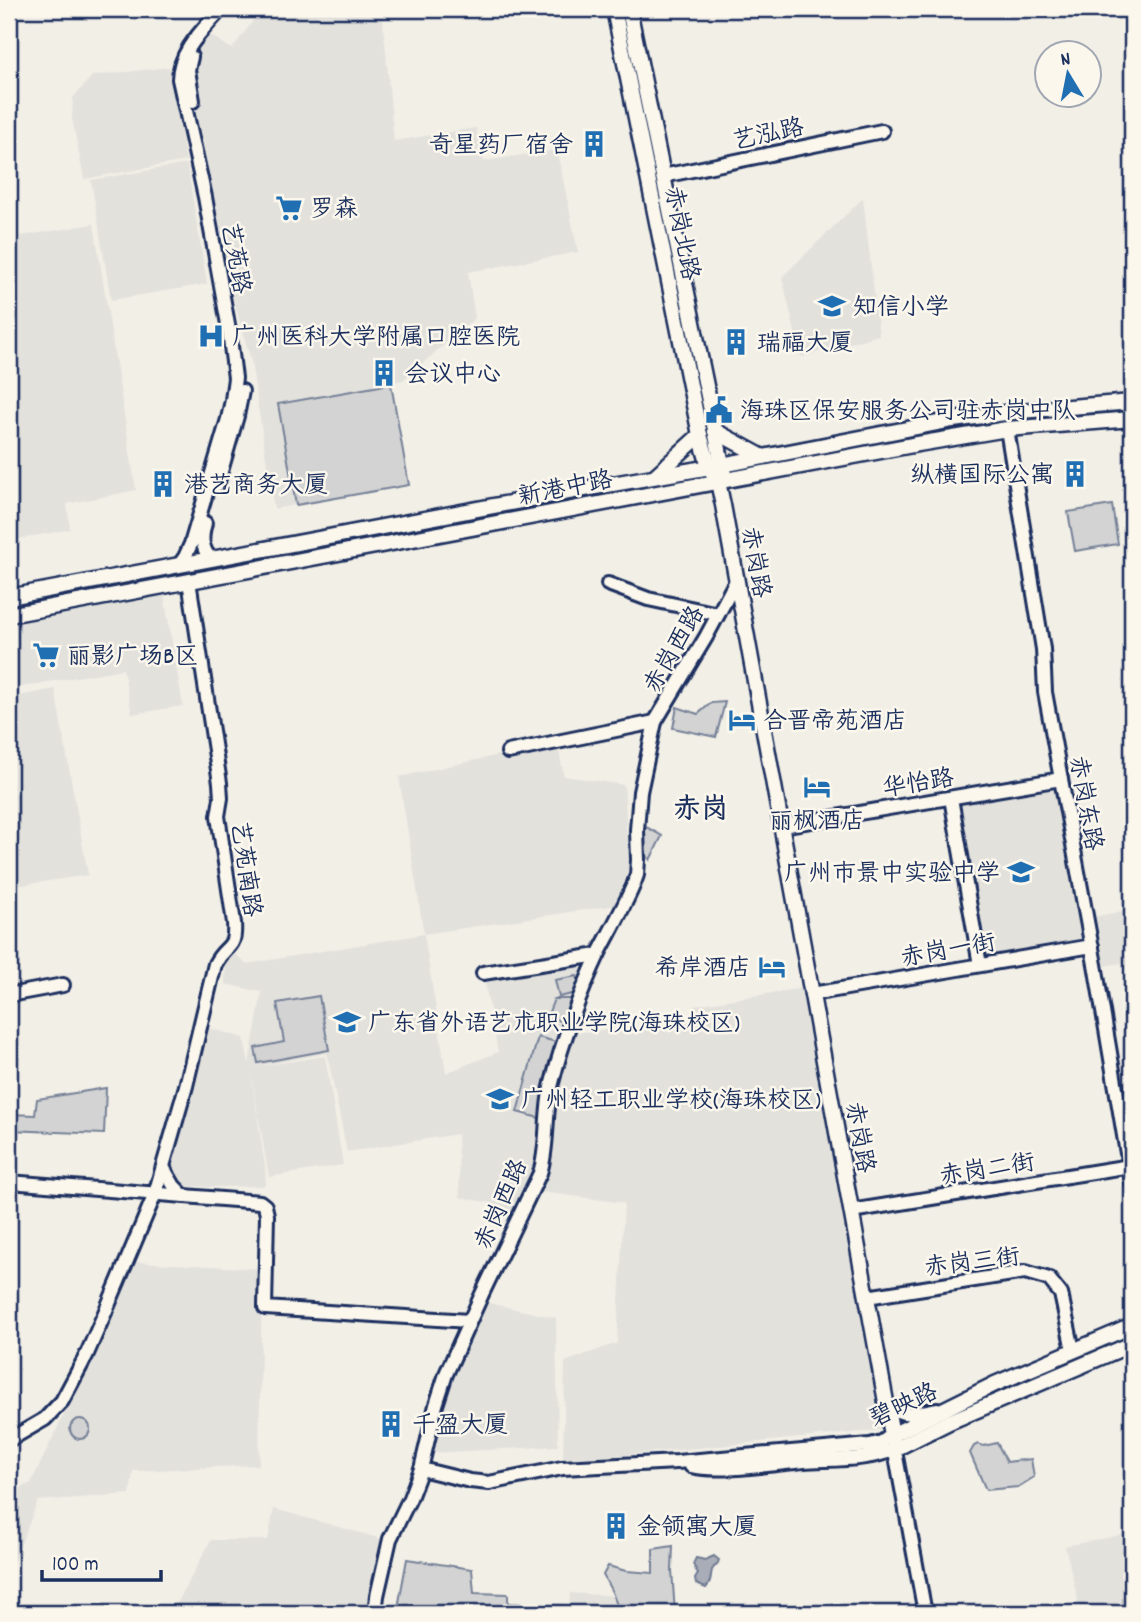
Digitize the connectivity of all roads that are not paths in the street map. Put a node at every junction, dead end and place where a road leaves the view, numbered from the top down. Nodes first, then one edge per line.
1 (221, 9) edge
2 (231, 9) edge
3 (614, 9) edge
4 (629, 9) edge
5 (882, 131) dead end
6 (663, 176) junction
7 (1132, 402) edge
8 (1035, 410) junction
9 (1004, 413) junction
10 (1132, 419) edge
11 (1037, 426) junction
12 (1007, 429) junction
13 (715, 431) junction
14 (700, 435) junction
15 (763, 457) junction
16 (715, 465) junction
17 (655, 476) junction
18 (722, 481) junction
19 (210, 558) junction
20 (180, 564) junction
21 (737, 579) junction
22 (189, 581) junction
23 (608, 584) dead end
24 (9, 597) edge
25 (718, 614) junction
26 (9, 615) edge
27 (753, 668) junction
28 (655, 722) junction
29 (508, 752) dead end
30 (1061, 779) junction
31 (951, 797) junction
32 (782, 826) junction
33 (1092, 946) junction
34 (598, 955) junction
35 (980, 965) junction
36 (483, 972) dead end
37 (63, 985) dead end
38 (811, 994) junction
39 (9, 995) edge
40 (1130, 1166) junction
41 (163, 1167) junction
42 (9, 1182) edge
43 (1132, 1183) edge
44 (155, 1194) junction
45 (184, 1196) junction
46 (851, 1211) junction
47 (867, 1297) junction
48 (469, 1321) junction
49 (1132, 1326) edge
50 (1132, 1344) edge
51 (1073, 1350) junction
52 (886, 1404) junction
53 (948, 1407) junction
54 (9, 1440) edge
55 (893, 1442) junction
56 (421, 1469) junction
57 (375, 1613) edge
58 (925, 1613) edge

1 - 20 street, 艺苑路
2 - 19 street, 艺苑路
3 - 14 main road, 赤岗北路
4 - 6 main road, 赤岗北路
5 - 6 street, 艺泓路
6 - 13 main road, 赤岗北路
7 - 8 main road, 新港中路
8 - 9 main road, 新港中路
8 - 11 main road
9 - 12 main road
9 - 15 main road, 新港中路
10 - 11 main road, 新港中路
11 - 12 main road, 新港中路
12 - 18 main road, 新港中路
12 - 30 street, 赤岗东路
13 - 15 main road
13 - 16 main road, 赤岗北路
14 - 16 main road, 赤岗北路
14 - 17 main road
15 - 16 main road, 新港中路
16 - 17 main road, 新港中路
16 - 18 main road, 赤岗路
17 - 19 main road, 新港中路
18 - 21 main road, 赤岗路
18 - 22 main road, 新港中路
18 - 27 main road, 赤岗路
19 - 20 main road, 新港中路
20 - 24 main road, 新港中路
21 - 25 street, 赤岗西路
21 - 27 main road, 赤岗路
22 - 26 main road, 新港中路
22 - 41 street, 艺苑南路
23 - 25 street
25 - 28 street, 赤岗西路
27 - 32 main road, 赤岗路
28 - 29 street
28 - 34 street, 赤岗西路
30 - 31 street, 华怡路
30 - 33 street, 赤岗东路
31 - 32 street, 华怡路
31 - 35 street
32 - 38 main road, 赤岗路
33 - 35 street, 赤岗一街
33 - 40 street, 赤岗东路
34 - 36 street
34 - 48 street, 赤岗西路
35 - 38 street, 赤岗一街
37 - 39 street
38 - 46 main road, 赤岗路
40 - 43 street, 赤岗东路
40 - 46 street, 赤岗二街
41 - 44 street, 艺苑南路
41 - 45 street
42 - 44 street
44 - 45 street
44 - 54 street, 艺苑南路
45 - 48 street
46 - 47 main road, 赤岗路
47 - 51 street, 赤岗三街
47 - 52 main road, 赤岗路
48 - 56 street, 赤岗西路
49 - 51 main road, 碧映路
50 - 55 main road, 碧映路
51 - 53 main road, 碧映路
52 - 53 street
52 - 55 main road, 赤岗路
53 - 55 main road, 碧映路
55 - 56 street, 碧映路
55 - 58 street, 赤岗路
56 - 57 street, 赤岗西路

